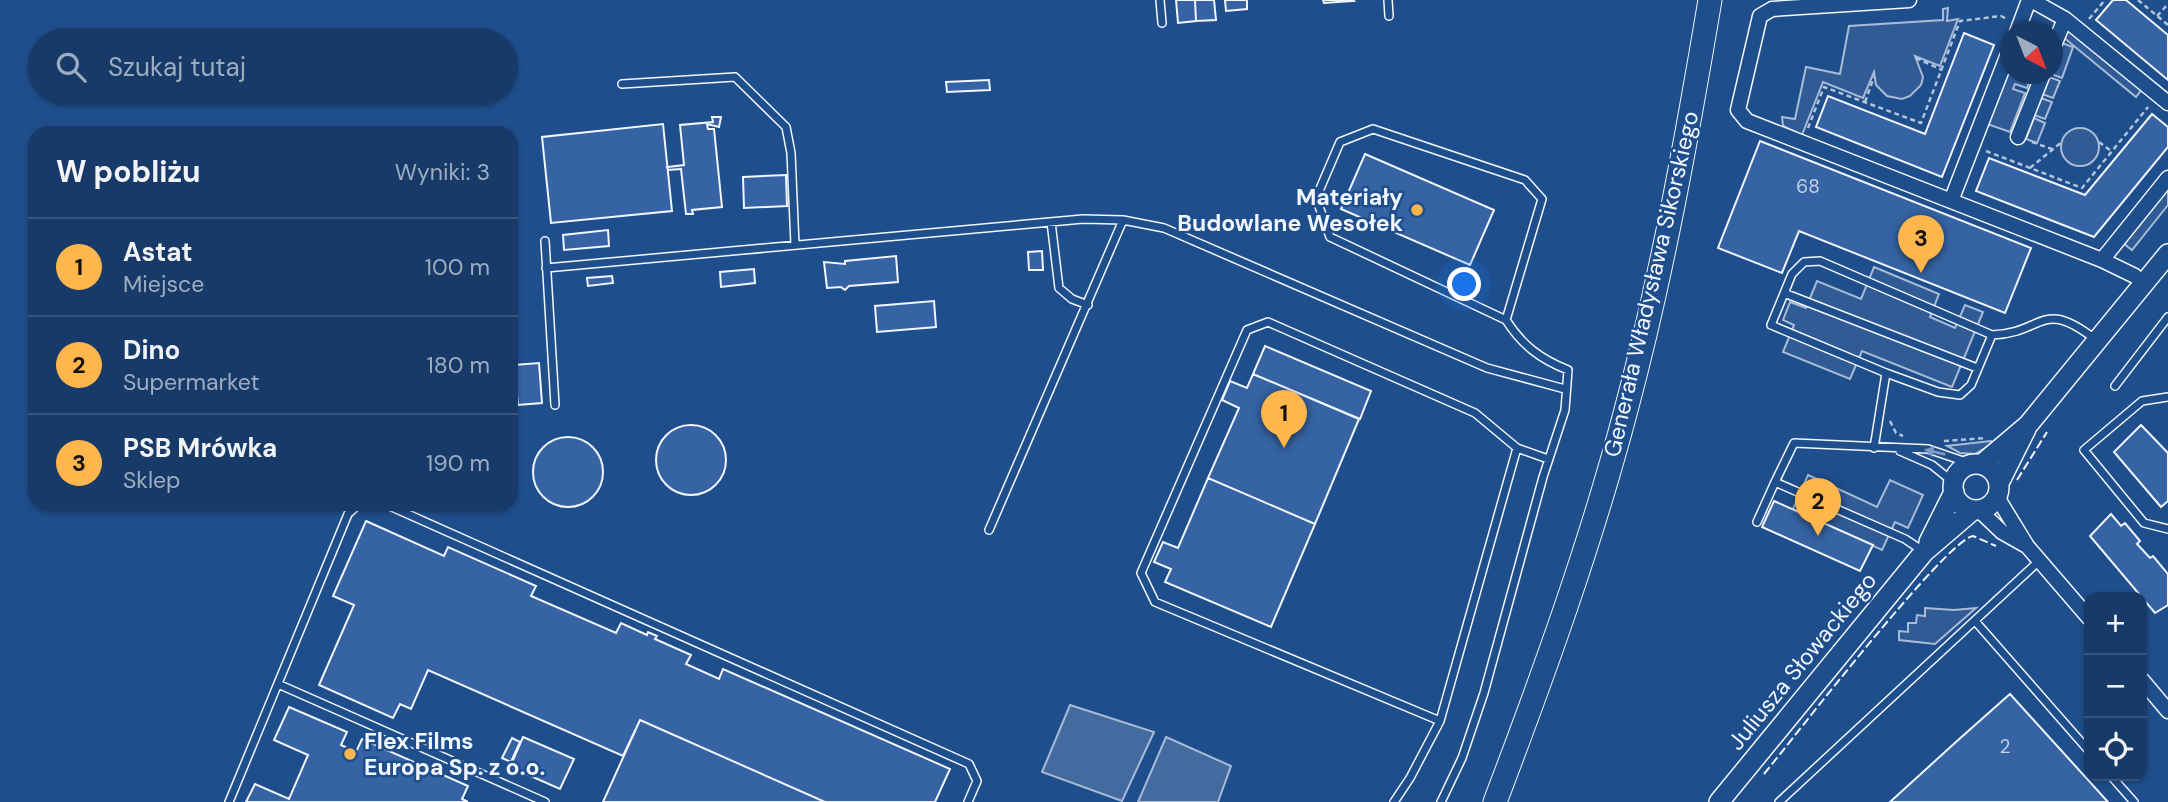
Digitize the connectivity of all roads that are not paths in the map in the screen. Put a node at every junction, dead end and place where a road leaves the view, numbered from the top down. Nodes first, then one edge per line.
1 (1160, 0) edge
2 (1388, 0) edge
3 (1710, 0) edge
4 (1909, 0) edge
5 (2030, 0) edge
6 (1389, 16) dead end
7 (2065, 19) junction
8 (2021, 21) edge
9 (1162, 23) dead end
10 (2063, 24) edge
11 (2000, 77) edge
12 (622, 84) dead end
13 (2039, 84) edge
14 (2163, 99) edge
15 (2018, 137) dead end
16 (2168, 178) edge
17 (1951, 201) junction
18 (1123, 220) junction
19 (1051, 222) junction
20 (545, 241) dead end
21 (795, 245) junction
22 (2168, 254) edge
23 (2102, 260) junction
24 (546, 268) junction
25 (2139, 279) junction
26 (1784, 293) junction
27 (1088, 305) junction
28 (2168, 317) edge
29 (1506, 320) junction
30 (1992, 335) junction
31 (2097, 341) junction
32 (1977, 368) junction
33 (1886, 373) junction
34 (2115, 386) dead end
35 (1565, 389) junction
36 (2168, 397) edge
37 (555, 405) dead end
38 (2028, 425) junction
39 (1517, 448) junction
40 (1874, 448) junction
41 (1897, 449) junction
42 (1548, 459) junction
43 (1977, 464) junction
44 (1775, 482) junction
45 (1954, 487) junction
46 (1998, 490) junction
47 (1976, 510) junction
48 (351, 511) edge
49 (401, 511) edge
50 (1757, 522) dead end
51 (2168, 528) edge
52 (989, 530) dead end
53 (2027, 546) junction
54 (1924, 552) junction
55 (2040, 560) junction
56 (2084, 612) edge
57 (1975, 621) junction
58 (278, 684) junction
59 (2147, 686) edge
60 (2168, 711) edge
61 (1440, 721) junction
62 (2084, 745) edge
63 (2115, 781) edge
64 (229, 802) edge
65 (545, 802) edge
66 (968, 802) edge
67 (1394, 802) edge
68 (1441, 802) edge
69 (1495, 802) edge
70 (1719, 802) edge
71 (1779, 802) edge
72 (2134, 802) edge

1 - 9 lane
2 - 6 lane
3 - 69 main road, Generała Władysława Sikorskiego
4 - 17 street
5 - 7 street
5 - 8 street
7 - 10 street
7 - 14 street
11 - 17 street
12 - 21 lane
13 - 15 street
16 - 23 street
17 - 23 street
18 - 19 lane
18 - 27 lane
18 - 35 lane
19 - 21 lane
19 - 27 lane
20 - 24 lane
21 - 24 lane
22 - 25 street
23 - 25 street
24 - 37 lane
25 - 31 street
26 - 30 lane
26 - 32 lane
26 - 33 lane
27 - 52 lane
28 - 34 lane
29 - 29 lane
29 - 35 lane
30 - 31 lane
30 - 32 lane
31 - 38 street
32 - 33 lane
33 - 40 lane
35 - 42 lane
36 - 51 lane
38 - 43 street
38 - 46 street
39 - 42 lane
39 - 61 lane
39 - 61 lane
40 - 41 lane
40 - 44 lane
43 -> 41 lane
41 - 45 lane
42 - 68 lane
43 - 45 street
43 - 46 street
44 - 50 lane
44 - 54 lane
45 - 47 street
45 - 54 street, Juliusza Słowackiego
46 - 47 street
46 - 53 street
47 - 53 street
47 - 54 street, Juliusza Słowackiego
48 - 58 lane
49 - 66 lane
53 - 55 street
54 - 70 street, Juliusza Słowackiego
55 - 56 street
55 - 57 lane
57 - 62 lane
57 - 71 lane
58 - 64 lane
58 - 65 lane
59 - 60 street
61 - 67 lane
63 - 72 lane

